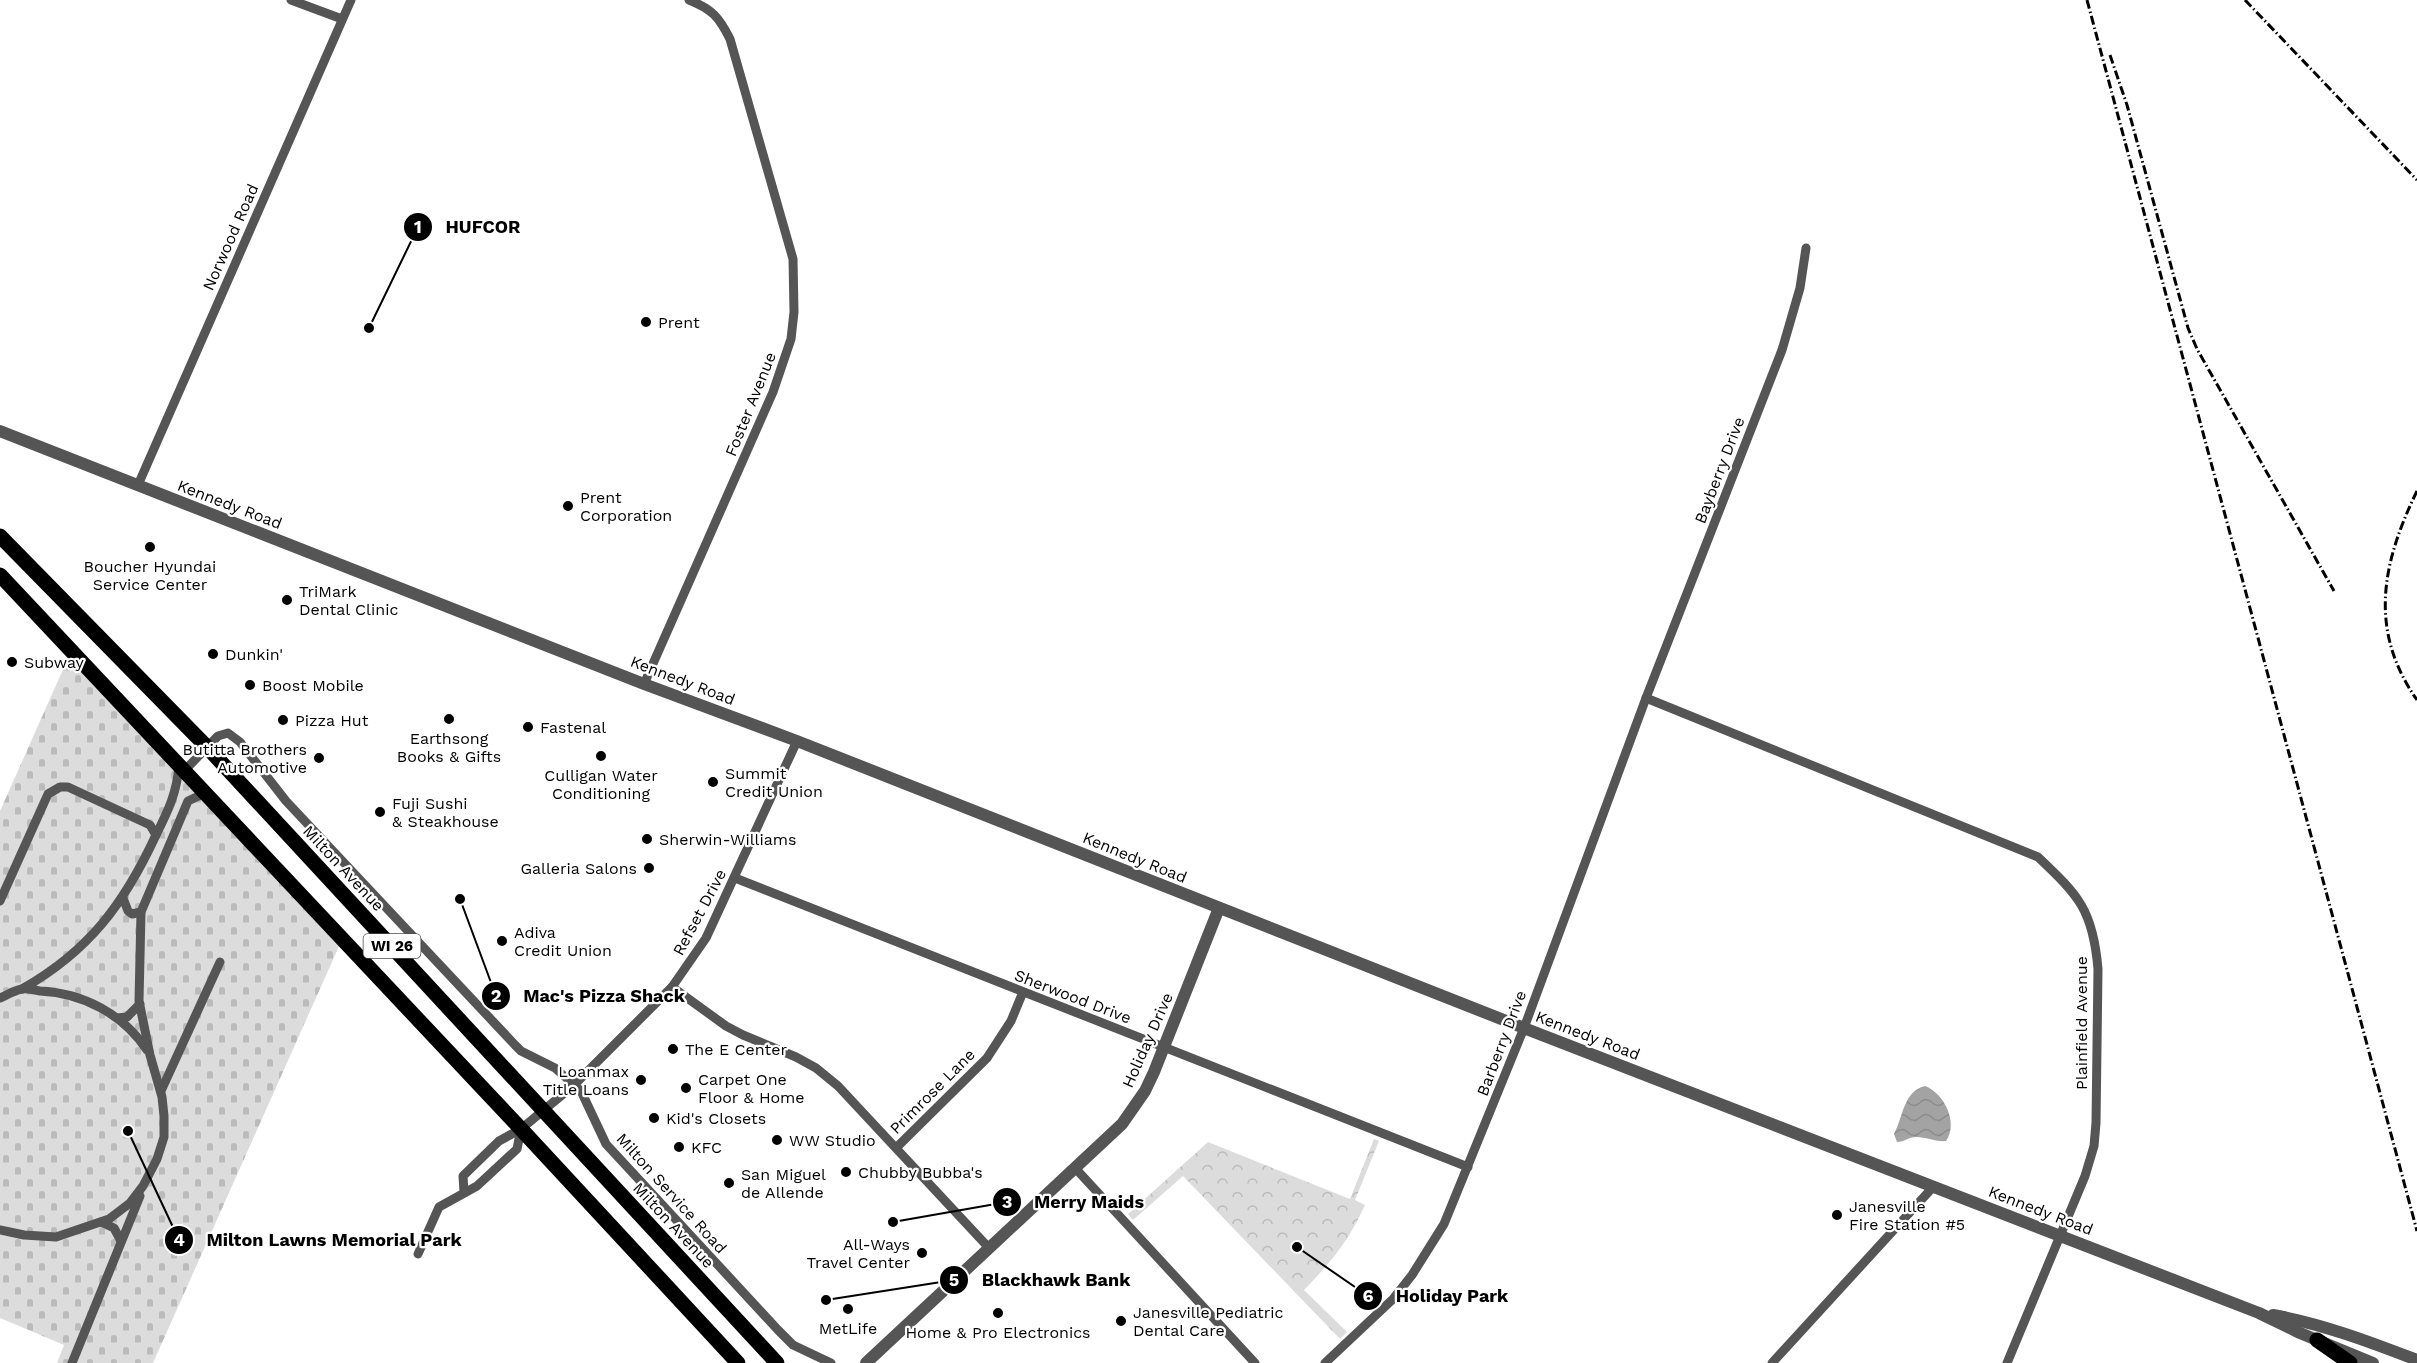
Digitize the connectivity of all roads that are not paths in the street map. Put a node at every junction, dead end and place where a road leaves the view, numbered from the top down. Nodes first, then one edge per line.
1 (291, 0) edge
2 (351, 0) edge
3 (689, 0) edge
4 (342, 19) junction
5 (1806, 248) dead end
6 (0, 431) edge
7 (138, 485) junction
8 (0, 536) edge
9 (0, 575) edge
10 (644, 684) junction
11 (1646, 698) junction
12 (797, 741) junction
13 (207, 747) junction
14 (182, 768) junction
15 (205, 792) junction
16 (167, 813) junction
17 (150, 825) junction
18 (156, 835) junction
19 (735, 878) junction
20 (123, 898) junction
21 (0, 901) edge
22 (1219, 908) junction
23 (141, 912) junction
24 (220, 962) dead end
25 (672, 987) junction
26 (22, 989) junction
27 (1023, 992) junction
28 (0, 998) edge
29 (140, 1004) junction
30 (117, 1018) junction
31 (1524, 1028) junction
32 (1164, 1047) junction
33 (150, 1055) junction
34 (574, 1085) junction
35 (161, 1091) junction
36 (543, 1110) junction
37 (521, 1129) junction
38 (897, 1147) junction
39 (1468, 1167) junction
40 (1076, 1169) junction
41 (149, 1174) junction
42 (1934, 1186) junction
43 (464, 1192) junction
44 (101, 1222) junction
45 (0, 1230) edge
46 (2061, 1235) junction
47 (121, 1241) junction
48 (990, 1248) junction
49 (418, 1254) dead end
50 (2259, 1313) junction
51 (2318, 1340) junction
52 (2417, 1360) edge
53 (72, 1363) edge
54 (738, 1363) edge
55 (777, 1363) edge
56 (831, 1363) edge
57 (866, 1363) edge
58 (1255, 1363) edge
59 (1325, 1363) edge
60 (1772, 1363) edge
61 (2007, 1363) edge
62 (2350, 1363) edge
63 (2373, 1363) edge

1 - 4 street
2 - 4 street, Norwood Road
3 - 10 street, Foster Avenue
4 - 7 street, Norwood Road
5 - 11 street, Bayberry Drive
6 - 7 street, Kennedy Road
7 - 10 street, Kennedy Road
8 - 13 main road, Milton Avenue / WI 26
9 - 14 main road, WI 26
10 - 12 street, Kennedy Road
11 - 31 street, Barberry Drive
11 - 46 street, Plainfield Avenue
12 - 19 street, Refset Drive
12 - 22 street, Kennedy Road
13 - 14 street, Milton Service Road
13 - 34 street, Milton Service Road
13 - 36 main road, Milton Avenue / WI 26
14 - 15 main road, WI 26
14 - 16 street
15 - 23 street
15 - 37 main road, WI 26
16 - 17 street
16 - 18 street
17 - 18 street
17 - 21 street
18 - 20 street
19 - 25 street, Refset Drive
19 - 27 street, Sherwood Drive
20 - 23 street
20 - 26 street
22 - 31 street, Kennedy Road
22 - 32 street, Holiday Drive
23 - 29 street
24 - 35 street
25 - 34 street, Refset Drive
25 - 38 street
26 - 28 street
26 - 30 street
27 - 32 street, Sherwood Drive
27 - 38 street, Primrose Lane
29 - 30 street
29 - 33 street
30 - 33 street
31 - 39 street, Barberry Drive
31 - 42 street, Kennedy Road
32 - 39 street, Sherwood Drive
32 - 40 street, Holiday Drive
33 - 35 street
34 - 36 street, Refset Drive
34 - 56 street, Milton Service Road
35 - 41 street
36 - 37 street, Refset Drive
36 - 55 main road, Milton Avenue / WI 26
37 - 43 street
37 - 43 street, Refset Drive
37 - 54 main road, WI 26
38 - 48 street
39 - 59 street, Barberry Drive
40 - 48 street, Holiday Drive
40 - 58 street
41 - 44 street
41 - 47 street
42 - 46 street, Kennedy Road
42 - 60 street
43 - 49 street
44 - 45 street
44 - 47 street
46 - 50 street, Kennedy Road
46 - 61 street, Plainfield Avenue
47 - 53 street
48 - 57 street, Holiday Drive
50 - 51 street, Kennedy Road
50 - 52 street, Kennedy Road
51 - 62 main road
51 - 63 street, Kennedy Road

